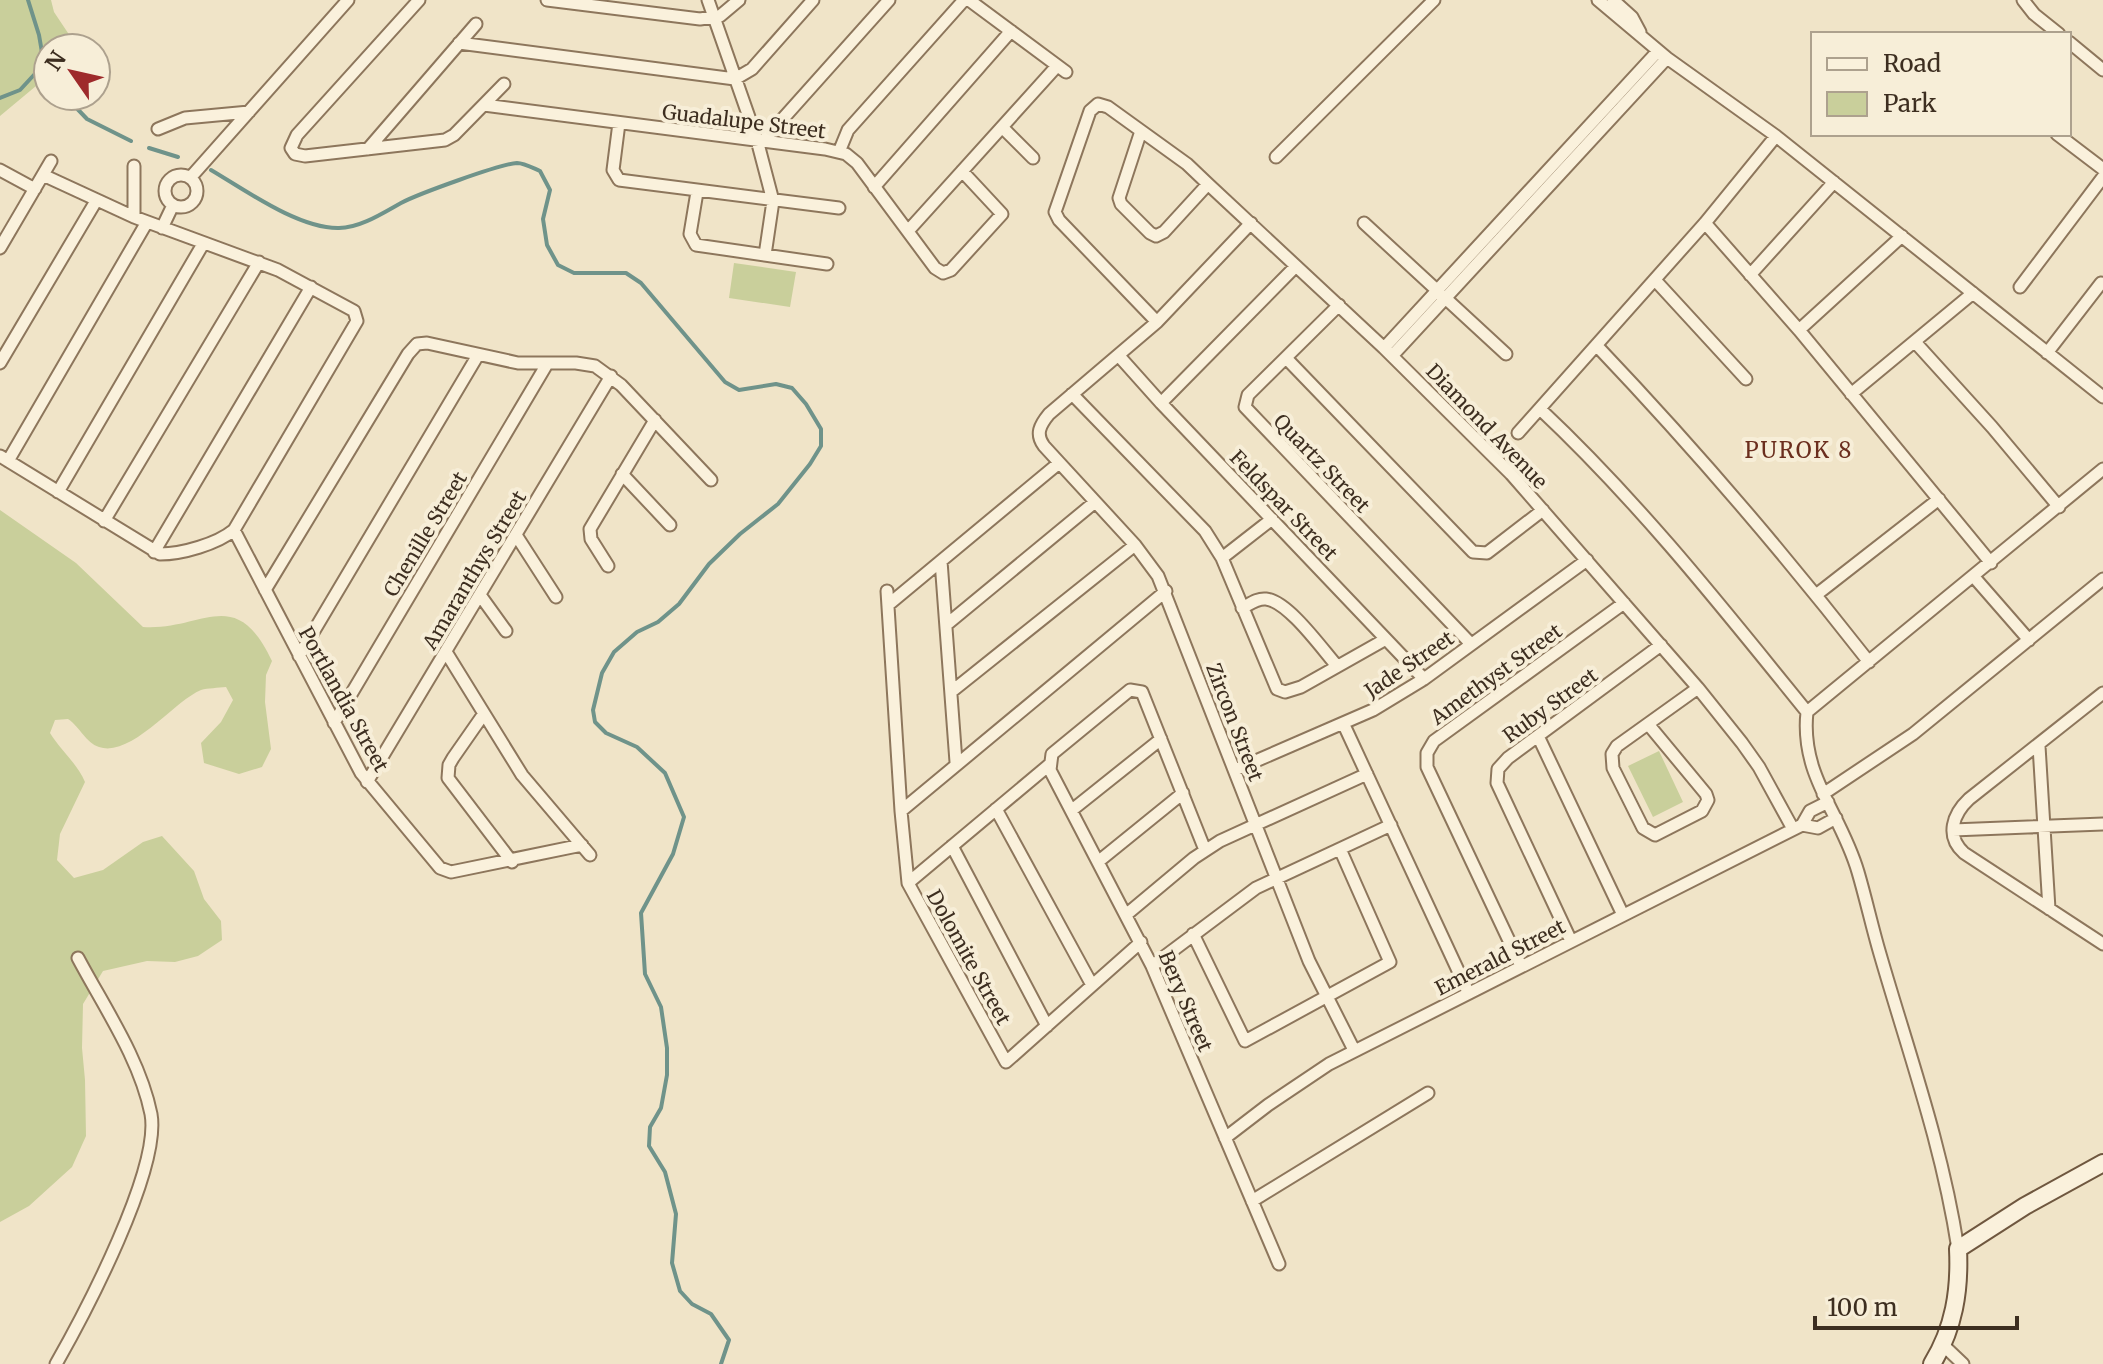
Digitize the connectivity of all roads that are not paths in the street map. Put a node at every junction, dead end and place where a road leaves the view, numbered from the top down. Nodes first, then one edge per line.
1 (348, 0) edge
2 (419, 0) edge
3 (547, 0) edge
4 (708, 0) edge
5 (739, 0) edge
6 (813, 0) edge
7 (889, 0) edge
8 (966, 0) edge
9 (1434, 0) edge
10 (1598, 0) edge
11 (1613, 0) edge
12 (2023, 0) edge
13 (714, 18) junction
14 (476, 24) dead end
15 (1011, 31) junction
16 (2056, 32) edge
17 (1643, 36) junction
18 (459, 43) junction
19 (2071, 44) edge
20 (1662, 54) junction
21 (2103, 70) edge
22 (735, 79) junction
23 (504, 84) dead end
24 (484, 105) junction
25 (249, 112) junction
26 (619, 123) junction
27 (1002, 127) junction
28 (158, 129) dead end
29 (1141, 131) junction
30 (1776, 136) junction
31 (2060, 136) edge
32 (760, 140) junction
33 (368, 149) junction
34 (839, 152) junction
35 (1276, 157) dead end
36 (1033, 158) dead end
37 (51, 161) dead end
38 (134, 166) dead end
39 (2103, 169) edge
40 (0, 170) edge
41 (962, 171) junction
42 (43, 175) junction
43 (2103, 177) edge
44 (190, 178) junction
45 (1834, 182) junction
46 (1208, 184) junction
47 (874, 187) junction
48 (35, 189) junction
49 (697, 192) junction
50 (96, 201) junction
51 (773, 201) junction
52 (173, 205) junction
53 (839, 208) dead end
54 (134, 217) junction
55 (147, 222) junction
56 (1251, 223) junction
57 (1364, 223) dead end
58 (1705, 223) junction
59 (162, 228) junction
60 (908, 231) junction
61 (1902, 236) junction
62 (2, 240) edge
63 (203, 244) junction
64 (765, 255) junction
65 (259, 262) junction
66 (827, 264) dead end
67 (1296, 266) junction
68 (1750, 275) junction
69 (1655, 280) junction
70 (2101, 283) dead end
71 (311, 287) junction
72 (2020, 287) dead end
73 (1973, 293) junction
74 (1441, 294) junction
75 (1339, 305) junction
76 (1157, 322) junction
77 (1799, 330) junction
78 (1915, 342) junction
79 (1597, 346) junction
80 (1388, 352) junction
81 (2047, 353) junction
82 (1506, 354) dead end
83 (478, 355) junction
84 (1119, 356) junction
85 (1286, 358) junction
86 (0, 363) edge
87 (547, 364) junction
88 (611, 376) junction
89 (1746, 379) dead end
90 (1072, 394) junction
91 (1851, 394) junction
92 (2103, 397) edge
93 (1161, 403) junction
94 (1540, 409) junction
95 (655, 420) junction
96 (1518, 433) dead end
97 (4, 458) edge
98 (1059, 463) junction
99 (2103, 469) edge
100 (622, 474) junction
101 (711, 480) dead end
102 (58, 492) junction
103 (1939, 499) junction
104 (1095, 502) junction
105 (2059, 507) junction
106 (1543, 510) junction
107 (1272, 519) junction
108 (104, 521) junction
109 (670, 525) dead end
110 (234, 530) junction
111 (516, 535) junction
112 (1135, 545) junction
113 (154, 552) junction
114 (1222, 558) junction
115 (1587, 560) junction
116 (941, 561) junction
117 (1991, 563) junction
118 (608, 566) dead end
119 (1974, 577) junction
120 (2103, 579) edge
121 (265, 590) junction
122 (887, 591) dead end
123 (1166, 591) junction
124 (480, 595) junction
125 (1816, 595) junction
126 (556, 597) dead end
127 (1624, 603) junction
128 (888, 605) junction
129 (1242, 608) junction
130 (946, 625) junction
131 (506, 631) dead end
132 (1386, 639) junction
133 (2029, 640) junction
134 (1471, 644) junction
135 (1661, 645) junction
136 (446, 652) junction
137 (299, 656) junction
138 (1869, 662) junction
139 (1337, 666) junction
140 (1424, 679) junction
141 (1698, 688) junction
142 (951, 692) junction
143 (2103, 693) edge
144 (1807, 712) junction
145 (483, 715) junction
146 (334, 723) junction
147 (1648, 724) junction
148 (1344, 725) junction
149 (1538, 736) junction
150 (1161, 739) junction
151 (2039, 746) junction
152 (956, 762) junction
153 (1050, 762) junction
154 (1235, 770) junction
155 (1367, 774) junction
156 (367, 782) junction
157 (1183, 793) junction
158 (1826, 798) junction
159 (996, 809) junction
160 (1072, 810) junction
161 (901, 811) junction
162 (1836, 818) junction
163 (1256, 824) junction
164 (2103, 824) edge
165 (1391, 825) junction
166 (2044, 826) junction
167 (1798, 827) junction
168 (1953, 830) junction
169 (952, 846) junction
170 (1340, 849) junction
171 (1205, 850) junction
172 (1099, 861) junction
173 (512, 862) junction
174 (1277, 877) junction
175 (908, 883) junction
176 (2049, 909) junction
177 (1127, 914) junction
178 (1623, 915) junction
179 (1193, 934) junction
180 (1571, 941) junction
181 (1141, 942) junction
182 (2103, 944) edge
183 (78, 958) dead end
184 (1152, 966) junction
185 (1521, 966) junction
186 (1092, 985) junction
187 (1468, 992) junction
188 (1326, 997) junction
189 (1047, 1026) junction
190 (1354, 1050) junction
191 (1428, 1093) dead end
192 (1225, 1138) junction
193 (2103, 1163) edge
194 (1252, 1201) junction
195 (1958, 1249) junction
196 (1279, 1264) dead end
197 (1943, 1345) junction
198 (56, 1364) edge
199 (1932, 1364) edge
200 (1963, 1364) edge

1 - 25 street
2 - 33 street
3 - 13 street
4 - 13 street
5 - 13 street
6 - 22 street
7 - 32 street
8 - 15 street
8 - 34 street
9 - 35 street
10 - 17 street
11 - 17 street
12 - 16 street
13 - 22 street
14 - 18 street
15 - 27 street
15 - 47 street
17 - 20 street
18 - 22 street
18 - 33 street
19 - 21 street
20 - 30 street
20 - 74 street
22 - 32 street
23 - 24 street
24 - 26 street, Guadalupe Street
24 - 33 street
25 - 28 street
25 - 44 street
26 - 32 street, Guadalupe Street
26 - 49 street
27 - 36 street
27 - 41 street
29 - 46 street, Diamond Avenue
29 - 46 street
29 - 76 street, Diamond Avenue
30 - 45 street
30 - 58 street
31 - 39 street
32 - 34 street, Guadalupe Street
32 - 51 street
34 - 47 street, Guadalupe Street
37 - 42 street
38 - 54 street
40 - 48 street
41 - 60 street
41 - 60 street, Guadalupe Street
42 - 48 street
42 - 50 street
43 - 72 street
44 - 52 street
44 - 52 street
45 - 61 street
45 - 68 street
46 - 56 street, Diamond Avenue
47 - 60 street, Guadalupe Street
48 - 62 street
49 - 51 street
49 - 64 street
50 - 54 street
50 - 86 street
51 - 53 street
51 - 64 street
52 - 59 street
54 - 55 street
55 - 59 street
55 - 97 street
56 - 67 street, Diamond Avenue
56 - 76 street
57 - 74 street
58 - 68 street
58 - 69 street
59 - 63 street
61 - 73 street
61 - 77 street
63 - 65 street
63 - 102 street
64 - 66 street
65 - 71 street
65 - 108 street
67 - 75 street, Diamond Avenue
67 - 93 street
68 - 77 street
69 - 79 street
69 - 89 street
70 - 81 street
71 - 110 street
71 - 113 street
73 - 78 street
73 - 81 street
74 - 80 street
74 - 82 street
75 - 80 street, Diamond Avenue
75 - 85 street, Quartz Street
76 - 84 street
77 - 91 street
78 - 91 street
78 - 105 street
79 - 94 street
79 - 125 street
80 - 106 street, Diamond Avenue
81 - 92 street
83 - 87 street
83 - 121 street
83 - 137 street
84 - 90 street
84 - 93 street, Feldspar Street
85 - 106 street
85 - 134 street, Quartz Street
87 - 88 street
87 - 146 street, Chenille Street
88 - 95 street
88 - 111 street, Amaranthys Street
90 - 98 street, Zircon Street
90 - 114 street
91 - 103 street
93 - 107 street, Feldspar Street
94 - 96 street
94 - 144 street
95 - 100 street
95 - 101 street
97 - 102 street
98 - 104 street, Zircon Street
98 - 116 street
99 - 105 street
100 - 109 street
100 - 118 street
102 - 108 street
103 - 117 street
103 - 125 street
104 - 112 street, Zircon Street
104 - 130 street
105 - 117 street
106 - 115 street, Diamond Avenue
107 - 114 street
107 - 132 street, Feldspar Street
108 - 113 street
110 - 113 street
110 - 121 street, Portlandia Street
111 - 124 street, Amaranthys Street
111 - 126 street
112 - 123 street, Zircon Street
112 - 142 street
114 - 129 street
115 - 127 street, Diamond Avenue
115 - 134 street, Jade Street
116 - 128 street
116 - 130 street
117 - 119 street
119 - 133 street
119 - 138 street
120 - 133 street, Emerald Street
121 - 137 street, Portlandia Street
122 - 128 street, Dolomite Street
123 - 152 street
123 - 154 street, Zircon Street
124 - 131 street
124 - 136 street, Amaranthys Street
125 - 138 street
127 - 135 street, Diamond Avenue
127 - 185 street, Amethyst Street
128 - 161 street, Dolomite Street
129 - 139 street
129 - 139 street
130 - 142 street
132 - 139 street
132 - 140 street, Feldspar Street
133 - 158 street, Emerald Street
134 - 140 street, Jade Street
135 - 141 street, Diamond Avenue
135 - 149 street, Ruby Street
136 - 145 street
136 - 156 street, Amaranthys Street
137 - 146 street, Portlandia Street
138 - 144 street
140 - 148 street, Jade Street
141 - 147 street
141 - 167 street, Diamond Avenue
142 - 152 street
143 - 151 street
144 - 158 street
145 - 173 street
145 - 173 street
146 - 156 street, Portlandia Street
147 - 147 street
148 - 154 street, Jade Street
148 - 155 street
149 - 178 street
149 - 180 street, Ruby Street
150 - 153 street
150 - 157 street
150 - 160 street
151 - 166 street
151 - 168 street
152 - 161 street
153 - 159 street
153 - 160 street, Bery Street
154 - 163 street, Zircon Street
155 - 163 street
155 - 165 street
156 - 173 street, Portlandia Street
157 - 171 street
157 - 172 street
158 - 162 street
158 - 167 street, Emerald Street
159 - 169 street
159 - 186 street
160 - 172 street, Bery Street
161 - 175 street, Dolomite Street
162 - 167 street, Emerald Street
162 - 195 street
163 - 171 street
163 - 174 street, Zircon Street
164 - 166 street
165 - 170 street
165 - 187 street
166 - 168 street
166 - 176 street
167 - 178 street, Emerald Street
168 - 176 street
169 - 175 street
169 - 189 street
170 - 174 street
170 - 188 street
171 - 177 street
172 - 177 street, Bery Street
174 - 179 street
174 - 188 street, Zircon Street
175 - 189 street, Dolomite Street
176 - 182 street
177 - 181 street, Bery Street
178 - 180 street, Emerald Street
179 - 184 street
179 - 188 street
180 - 185 street, Emerald Street
181 - 184 street, Bery Street
181 - 186 street, Dolomite Street
183 - 198 street
184 - 192 street, Bery Street
185 - 187 street, Emerald Street
186 - 189 street, Dolomite Street
187 - 190 street, Emerald Street
188 - 190 street, Zircon Street
190 - 192 street, Emerald Street
191 - 194 street
192 - 194 street, Bery Street
193 - 195 main road
194 - 196 street, Bery Street
195 - 197 main road
197 - 199 main road
197 - 200 street

